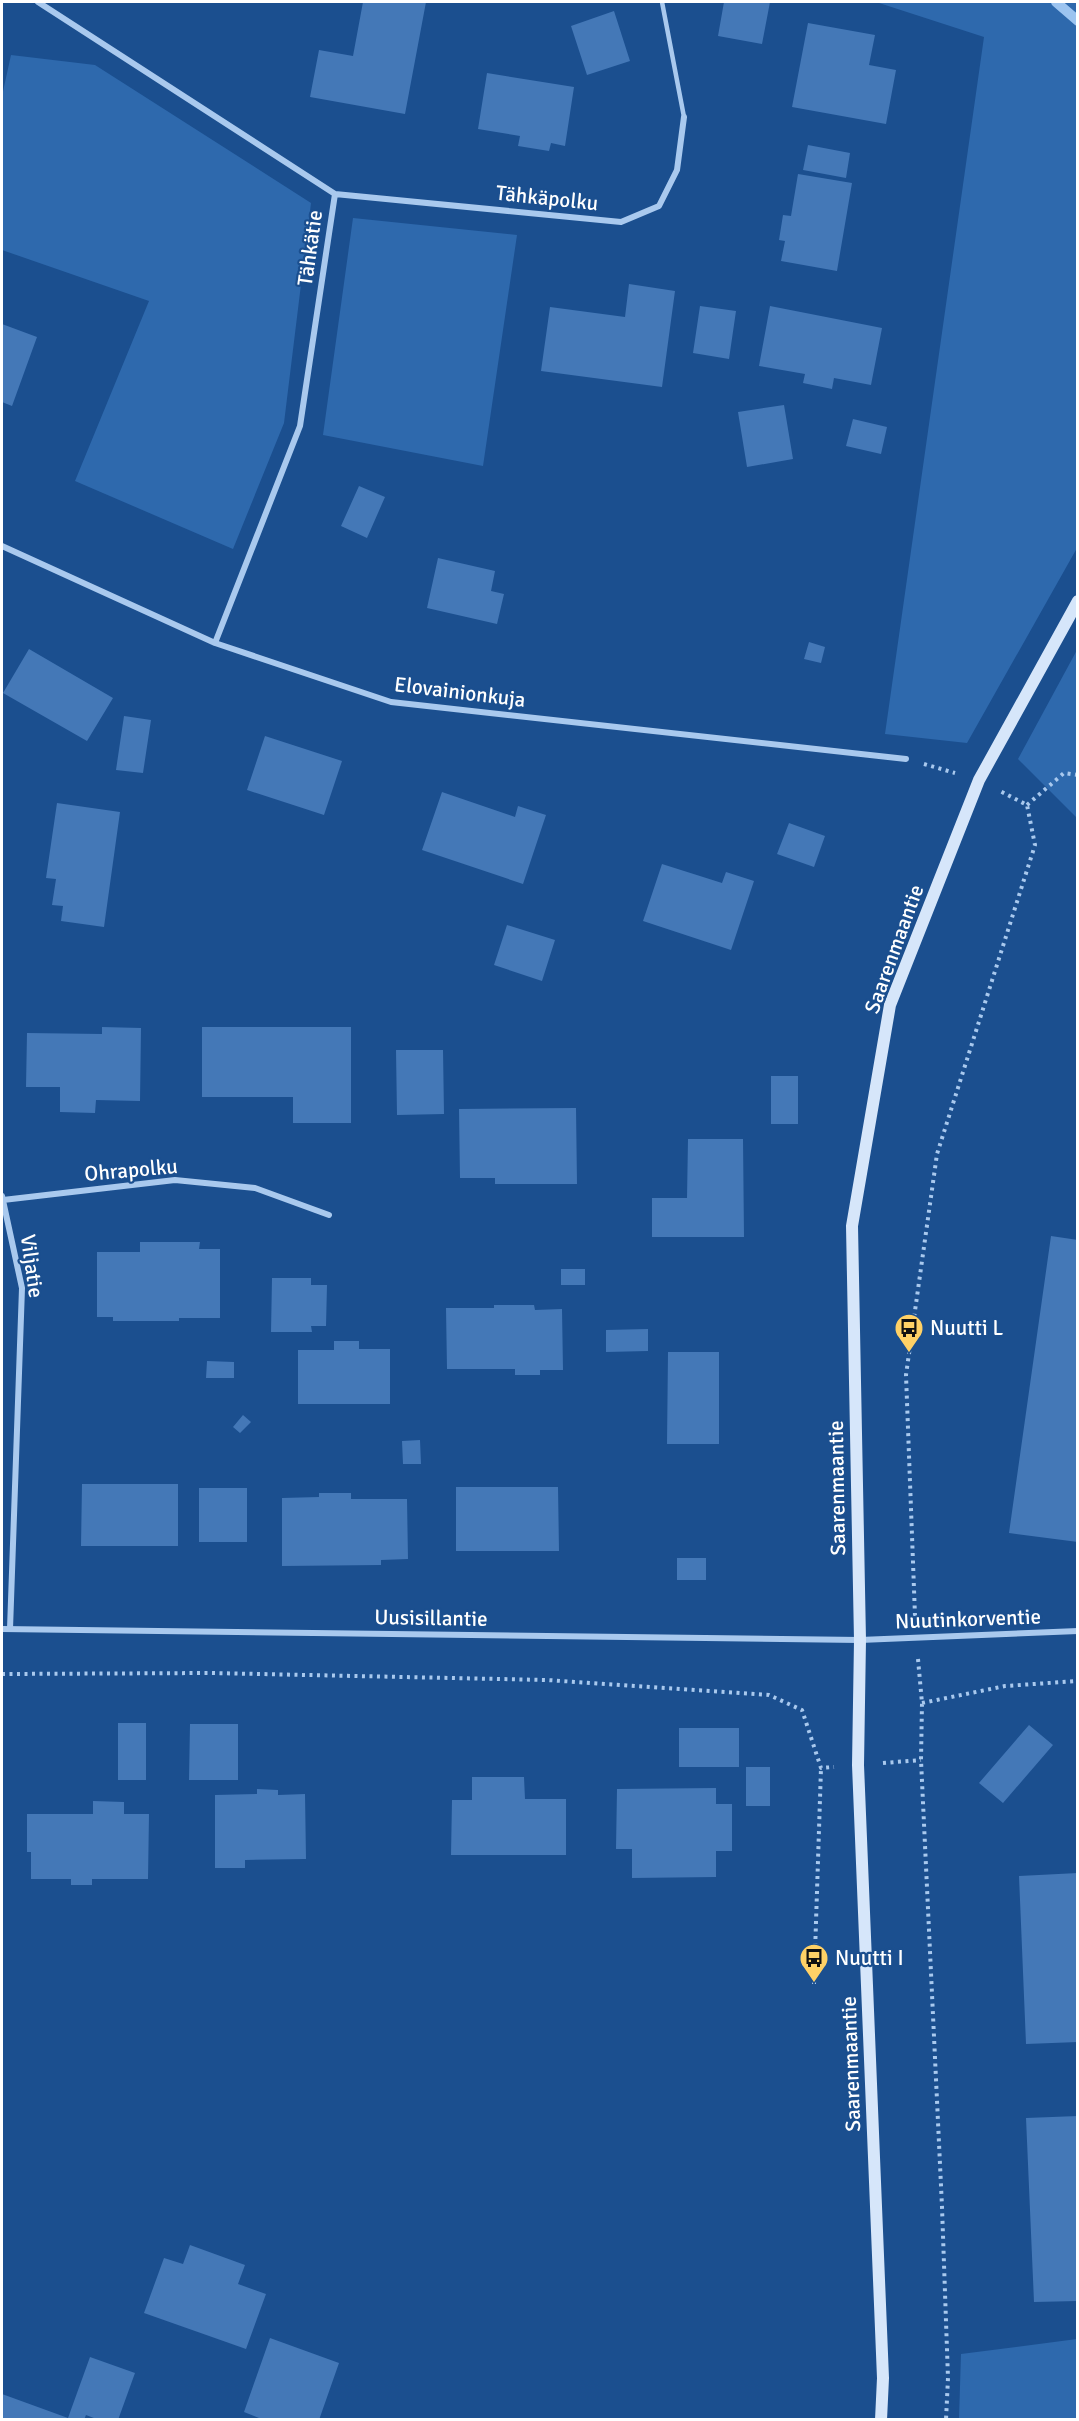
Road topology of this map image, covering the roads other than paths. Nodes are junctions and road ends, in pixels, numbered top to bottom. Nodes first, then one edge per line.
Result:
1 (38, 2) edge
2 (662, 2) edge
3 (684, 117) joint
4 (335, 194) junction
5 (2, 546) edge
6 (1077, 601) edge
7 (215, 643) junction
8 (906, 759) road end
9 (2, 1198) edge
10 (329, 1215) dead end
11 (2, 1629) edge
12 (10, 1629) junction
13 (1077, 1631) edge
14 (860, 1640) junction
15 (881, 2420) edge

1 - 4 street, Tähkätie
2 - 3 lane
3 - 4 street, Tähkäpolku
4 - 7 street, Tähkätie
5 - 7 street, Elovainionkuja
6 - 14 street, Saarenmaantie
7 - 8 street, Elovainionkuja
9 - 10 street, Ohrapolku
9 - 12 street, Viljatie
11 - 12 street, Uusisillantie
12 - 14 street, Uusisillantie
13 - 14 street, Nuutinkorventie
14 - 15 street, Saarenmaantie

